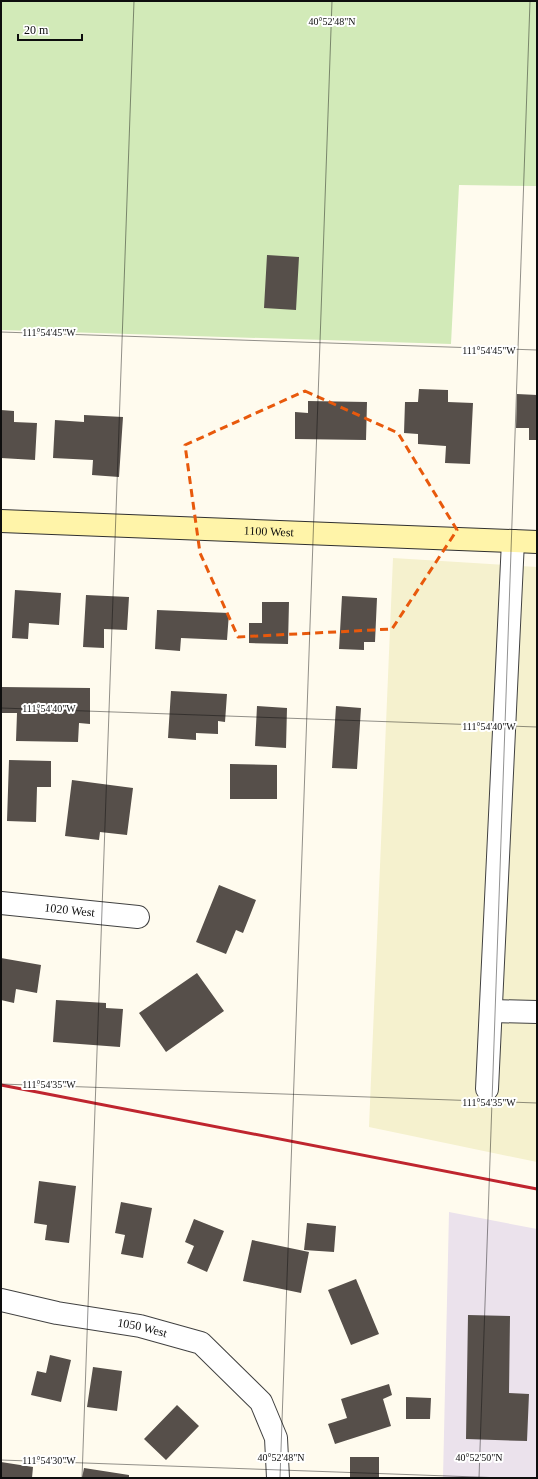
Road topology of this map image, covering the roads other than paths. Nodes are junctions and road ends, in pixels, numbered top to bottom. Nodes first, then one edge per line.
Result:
1 (1, 521) edge
2 (513, 541) junction
3 (537, 542) edge
4 (1, 903) edge
5 (138, 917) dead end
6 (491, 1011) junction
7 (537, 1012) edge
8 (487, 1089) dead end
9 (1, 1300) edge
10 (278, 1478) edge

1 - 2 street, 1100 West
2 - 3 street, 1100 West
2 - 6 street
4 - 5 street, 1020 West
6 - 7 street
6 - 8 street
9 - 10 street, 1050 West

